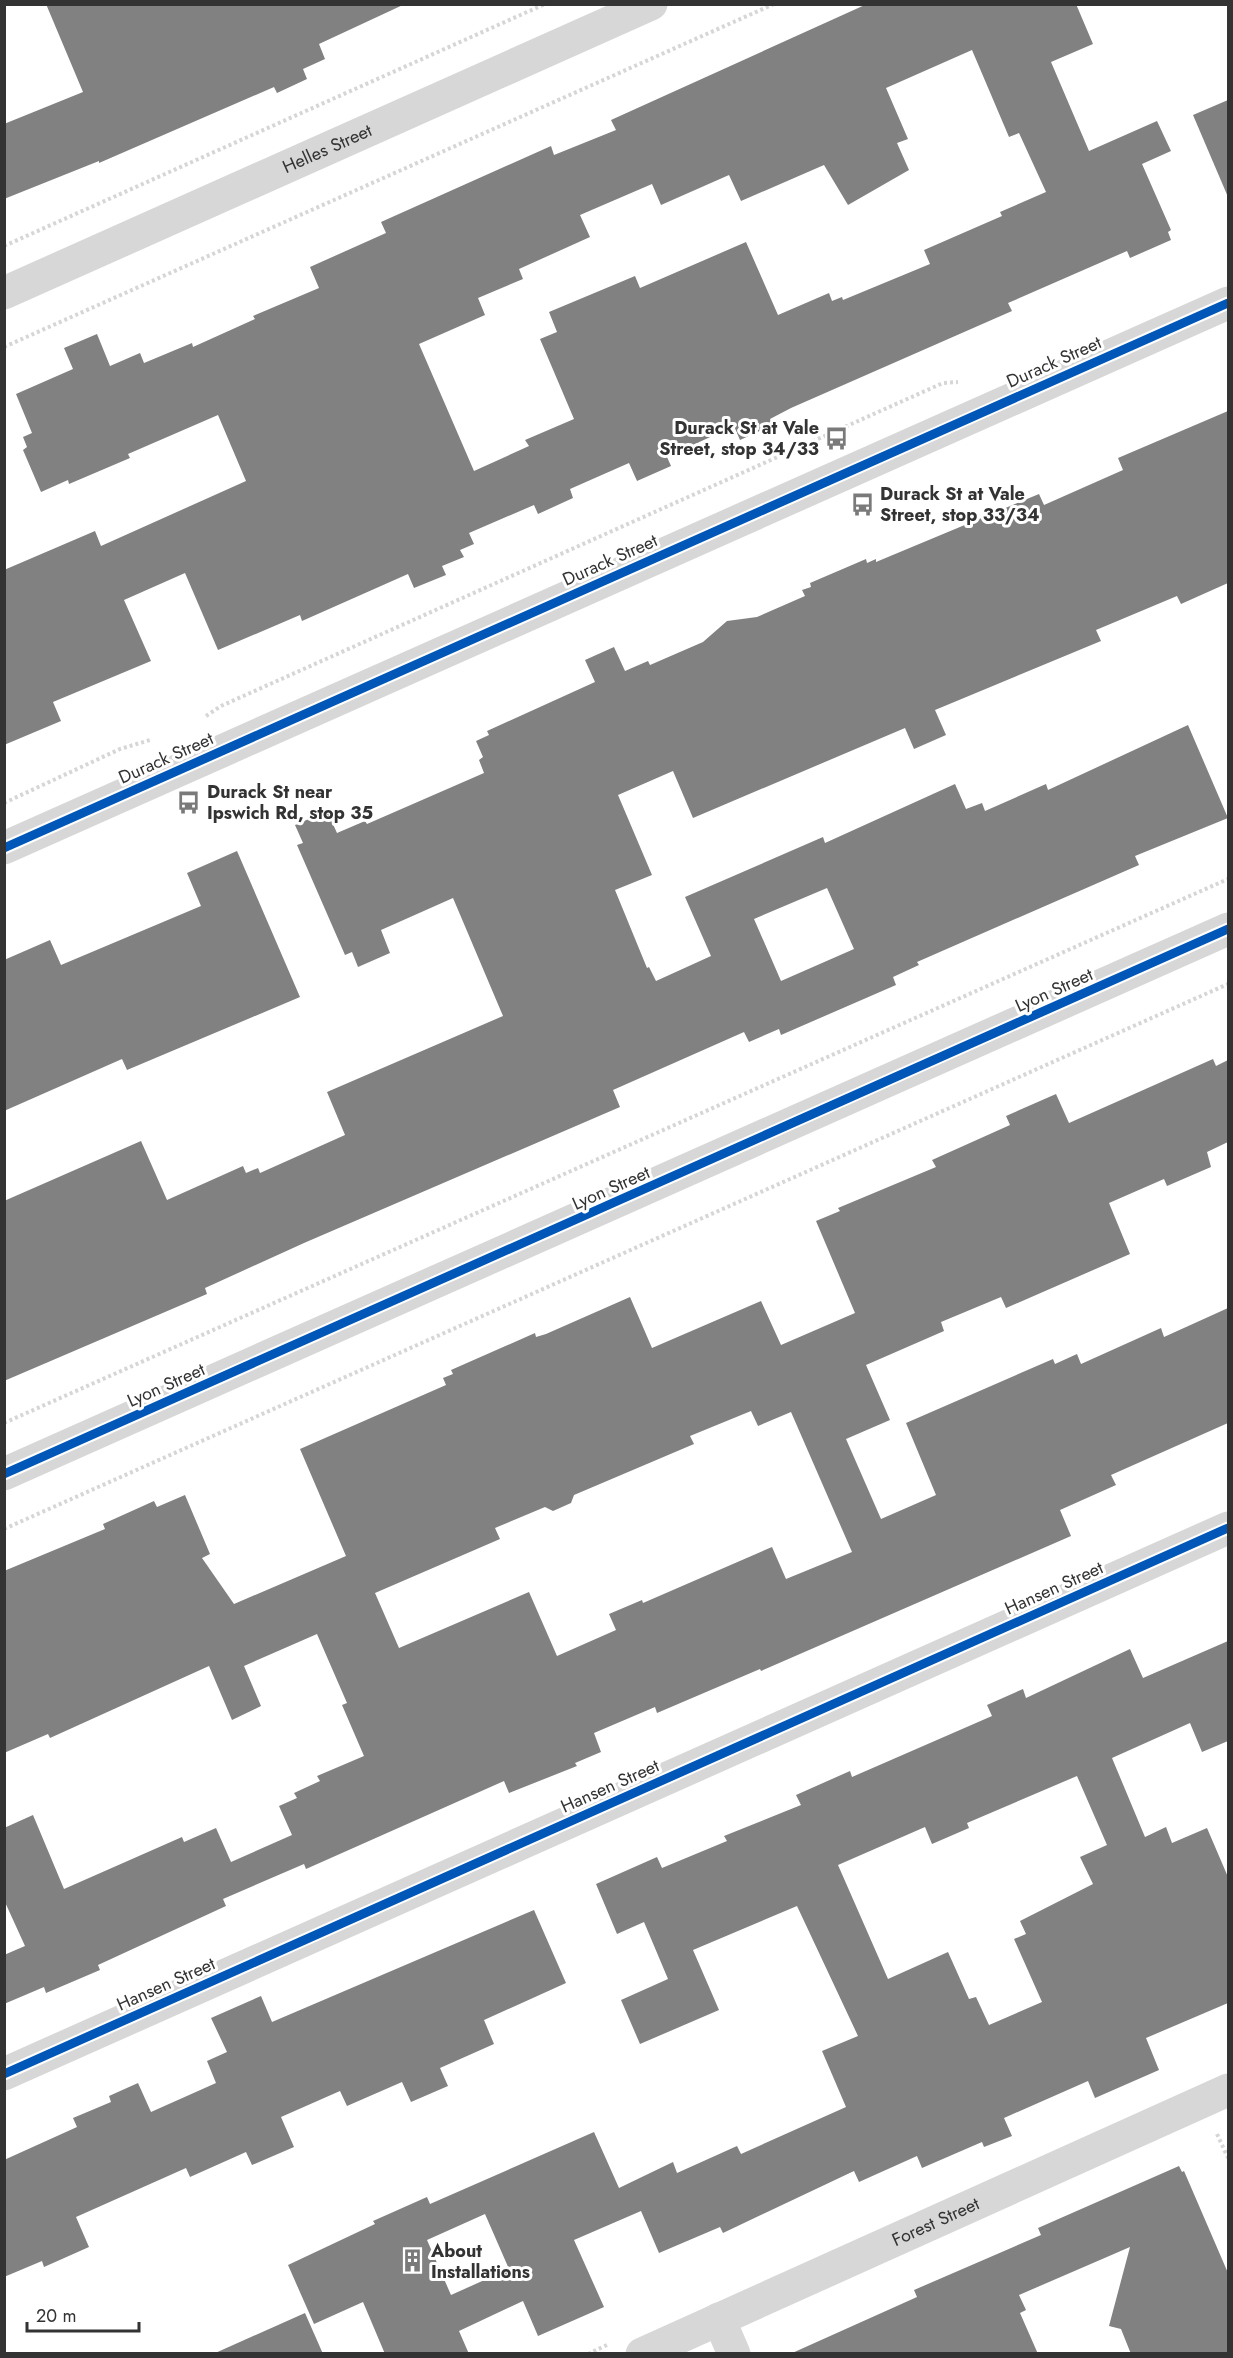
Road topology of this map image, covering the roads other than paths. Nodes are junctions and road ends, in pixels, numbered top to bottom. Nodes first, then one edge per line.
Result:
1 (651, 4) edge
2 (4, 293) edge
3 (1228, 303) edge
4 (4, 848) edge
5 (1228, 930) edge
6 (4, 1474) edge
7 (1228, 1528) edge
8 (4, 2074) edge
9 (1228, 2090) edge
10 (719, 2319) junction
11 (642, 2354) edge
12 (734, 2354) edge

1 - 2 street, Helles Street
3 - 4 street, Durack Street
5 - 6 street, Lyon Street
7 - 8 street, Hansen Street
9 - 10 street, Forest Street
10 - 11 street, Forest Street
10 - 12 street

